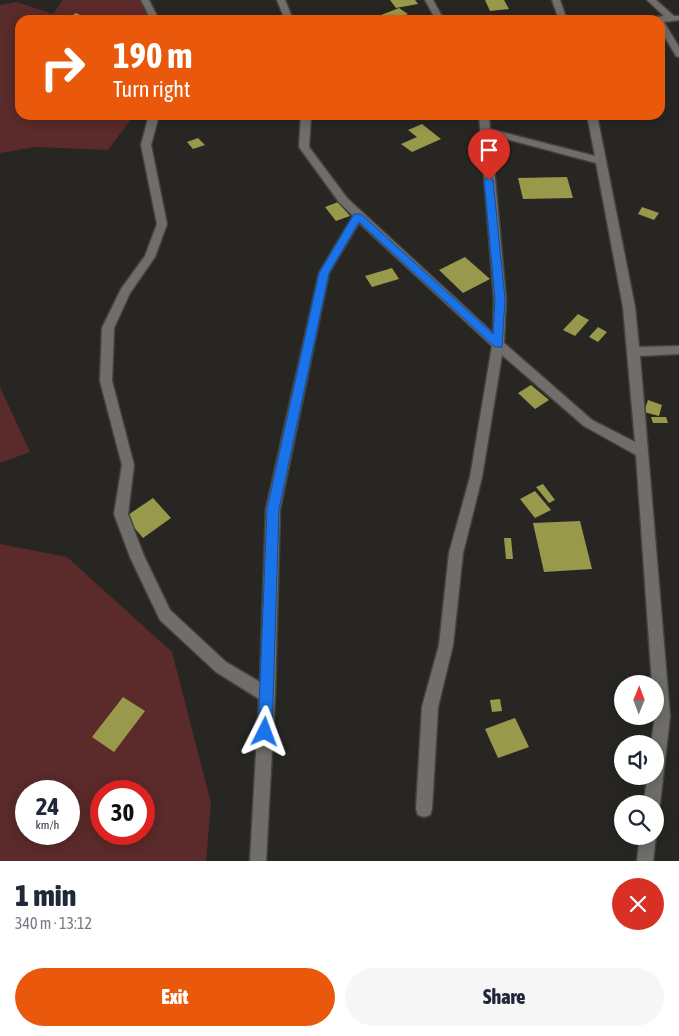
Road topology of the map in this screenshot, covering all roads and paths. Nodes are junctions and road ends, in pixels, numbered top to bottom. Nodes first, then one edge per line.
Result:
1 (146, 0) edge
2 (281, 0) edge
3 (429, 0) edge
4 (556, 0) edge
5 (651, 0) edge
6 (152, 15) edge
7 (287, 15) edge
8 (437, 15) edge
9 (561, 15) edge
10 (675, 18) edge
11 (665, 32) edge
12 (679, 54) edge
13 (153, 120) edge
14 (306, 120) edge
15 (484, 120) edge
16 (593, 120) edge
17 (485, 132) junction
18 (601, 161) junction
19 (358, 216) junction
20 (498, 344) junction
21 (679, 350) edge
22 (634, 352) junction
23 (642, 452) junction
24 (267, 696) junction
25 (653, 795) edge
26 (424, 809) dead end
27 (647, 845) edge
28 (258, 861) edge
29 (645, 861) edge

1 - 6 street
2 - 7 street
3 - 8 street
4 - 9 street
5 - 10 street
11 - 12 street
13 - 24 street
14 - 19 street
15 - 17 street
16 - 18 street
17 - 18 street
17 - 20 street
18 - 22 street
19 - 20 street
19 - 24 street
20 - 23 street
20 - 26 street
21 - 22 street
22 - 23 street
23 - 25 street
24 - 28 street
27 - 29 street

